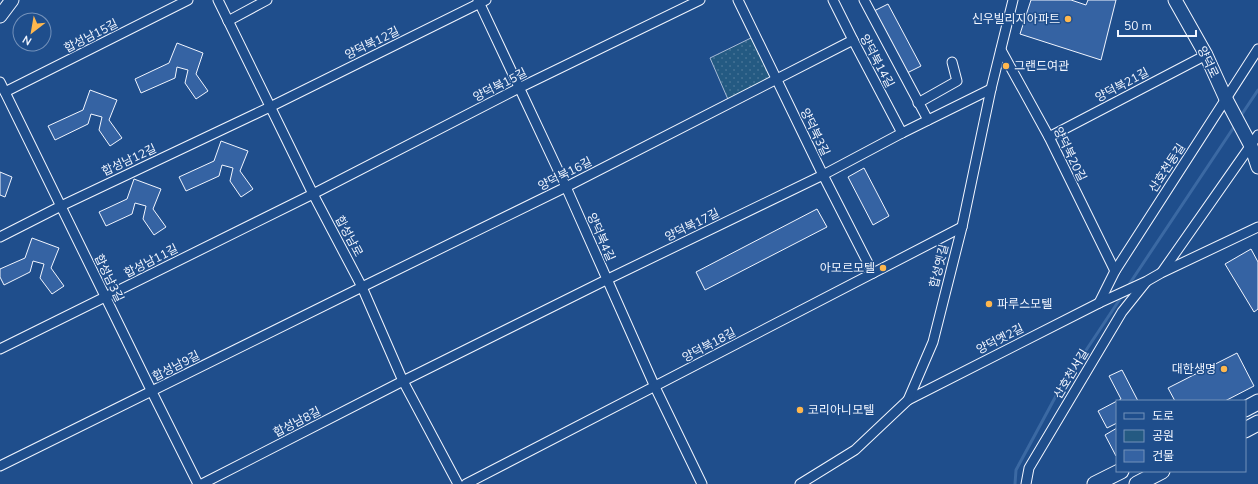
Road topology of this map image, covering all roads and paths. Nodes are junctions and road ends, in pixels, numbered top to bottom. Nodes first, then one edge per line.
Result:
1 (12, 0) edge
2 (188, 0) edge
3 (218, 0) edge
4 (267, 0) edge
5 (700, 0) edge
6 (738, 0) edge
7 (833, 0) edge
8 (864, 0) edge
9 (1013, 0) edge
10 (1176, 0) edge
11 (481, 1) edge
12 (0, 16) edge
13 (228, 21) junction
14 (853, 40) junction
15 (1258, 49) edge
16 (1001, 50) junction
17 (1206, 55) junction
18 (952, 62) dead end
19 (777, 80) junction
20 (0, 82) edge
21 (519, 88) junction
22 (991, 89) junction
23 (5, 92) junction
24 (1227, 101) junction
25 (918, 103) junction
26 (270, 107) junction
27 (928, 120) junction
28 (902, 133) junction
29 (1049, 137) junction
30 (1252, 140) edge
31 (1258, 167) edge
32 (823, 175) junction
33 (566, 187) junction
34 (312, 194) junction
35 (61, 206) junction
36 (962, 227) junction
37 (1258, 227) edge
38 (0, 237) edge
39 (1114, 271) junction
40 (873, 273) junction
41 (1161, 273) junction
42 (606, 280) junction
43 (1147, 281) junction
44 (362, 287) junction
45 (106, 297) junction
46 (1102, 302) junction
47 (0, 349) edge
48 (403, 381) junction
49 (654, 387) junction
50 (152, 392) junction
51 (908, 400) junction
52 (1258, 402) edge
53 (1246, 408) edge
54 (1258, 424) edge
55 (1246, 430) edge
56 (0, 466) edge
57 (1119, 472) edge
58 (1160, 472) edge
59 (198, 484) edge
60 (202, 484) edge
61 (458, 484) edge
62 (466, 484) edge
63 (702, 484) edge
64 (800, 484) edge
65 (1026, 484) edge
66 (1095, 484) edge
67 (1137, 484) edge

1 - 12 main road
2 - 23 street, 합성남15길
3 - 13 street, 합성남로
4 - 13 street
5 - 21 street, 양덕북15길
6 - 19 street, 양덕북3길
7 - 14 street, 양덕북14길
8 - 25 street
9 - 16 street, 합성옛길
10 - 17 main road, 양덕로
11 - 21 street, 양덕북4길
11 - 26 street, 양덕북12길
13 - 26 street, 합성남로
14 - 19 street, 양덕북16길
14 - 28 street, 양덕북14길
15 - 24 street, 산호천동길
16 - 22 street, 합성옛길
16 - 29 street, 양덕북20길
17 - 24 main road, 양덕로
17 - 29 street, 양덕북21길
18 - 25 street
19 - 32 street, 양덕북3길
19 - 33 street, 양덕북16길
20 - 23 street, 합성남3길
21 - 33 street, 양덕북4길
21 - 34 street, 양덕북15길
22 - 27 street, 양덕북17길
22 - 36 street, 합성옛길
23 - 35 street, 합성남3길
24 - 30 main road, 양덕로
24 - 39 street, 산호천동길
25 - 27 street
26 - 34 street, 합성남로
26 - 35 street, 합성남12길
27 - 28 street, 양덕북17길
28 - 32 street, 양덕북17길
29 - 39 street, 양덕북20길
30 - 31 main road
30 - 41 street
32 - 40 street, 양덕북3길
32 - 42 street, 양덕북17길
33 - 42 street, 양덕북4길
33 - 44 street, 양덕북16길
34 - 44 street, 합성남로
34 - 45 street, 합성남11길
35 - 38 street, 합성남12길
35 - 45 street, 합성남3길
36 - 40 street, 양덕북18길
36 - 51 street, 합성옛길
37 - 41 street
39 - 46 street, 산호천동길
40 - 49 street, 양덕북18길
41 - 43 street
42 - 48 street, 양덕북17길
42 - 49 street, 양덕북4길
43 - 46 street, 양덕옛2길
43 - 65 street, 산호천서길
44 - 48 street, 합성남로
44 - 50 street, 합성남9길
45 - 47 street, 합성남11길
45 - 50 street, 합성남3길
46 - 51 street, 양덕옛2길
48 - 60 street, 합성남8길
48 - 61 street, 합성남로
49 - 62 street, 양덕북18길
49 - 63 street, 양덕북4길
50 - 56 street, 합성남9길
50 - 59 street, 합성남3길
51 - 64 street, 합성옛길
52 - 53 main road
54 - 55 main road
57 - 66 main road
58 - 67 main road

